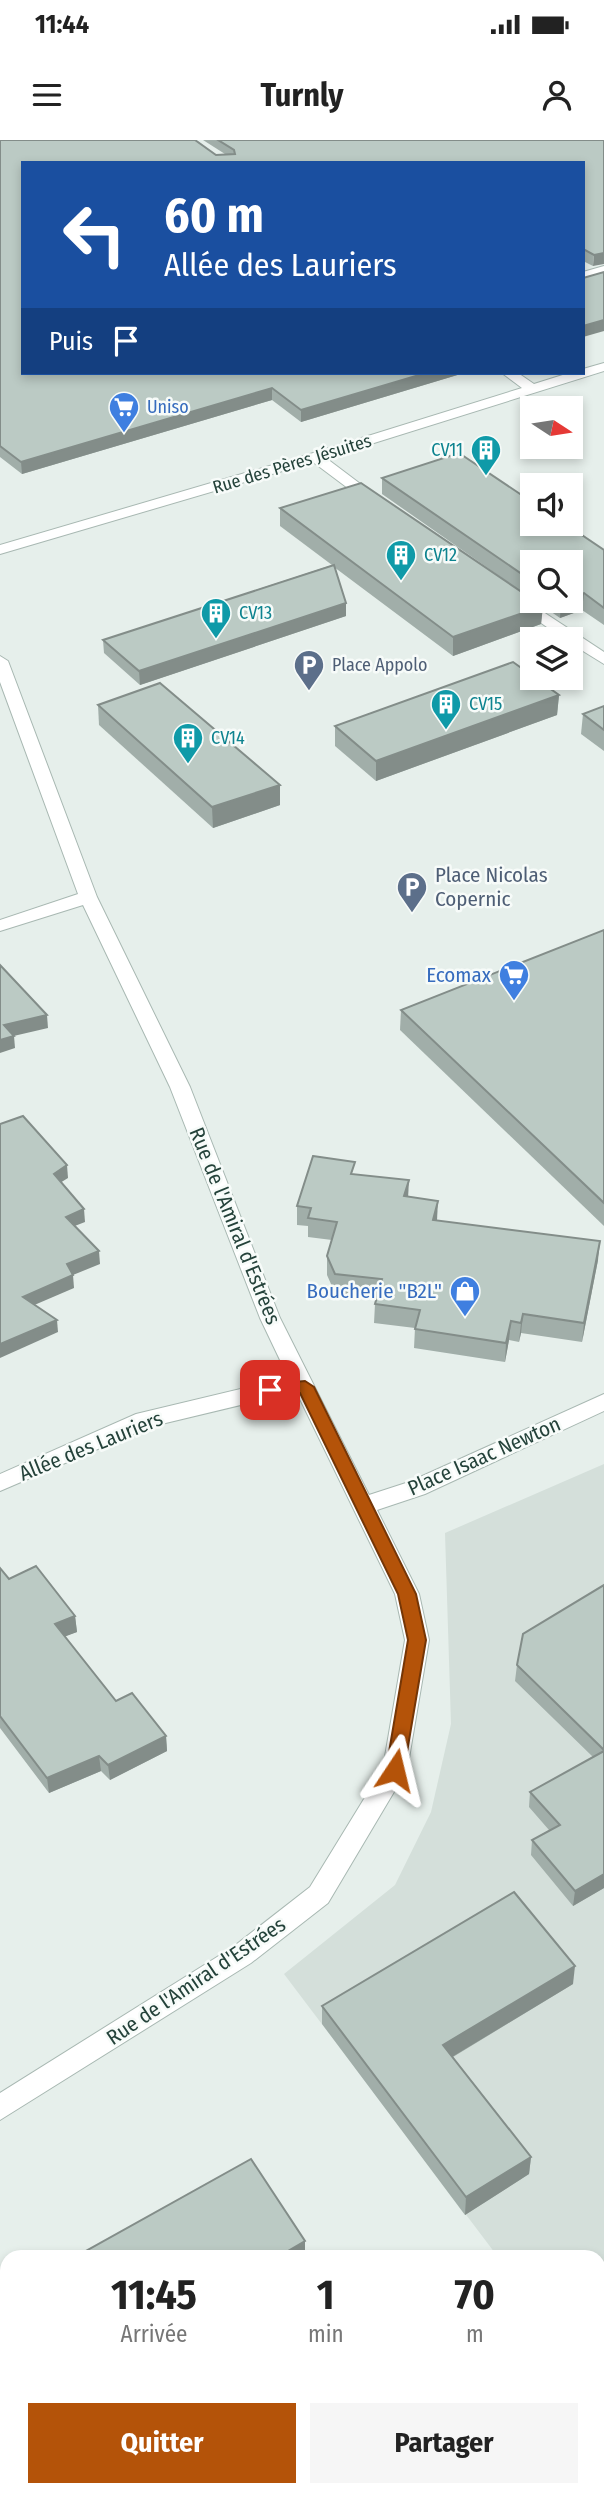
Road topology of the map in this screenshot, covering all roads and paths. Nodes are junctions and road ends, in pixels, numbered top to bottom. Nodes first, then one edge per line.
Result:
1 (604, 270) edge
2 (585, 275) edge
3 (602, 366) edge
4 (585, 372) edge
5 (512, 375) edge
6 (576, 375) edge
7 (533, 389) junction
8 (315, 457) junction
9 (383, 507) edge
10 (0, 550) edge
11 (504, 591) edge
12 (604, 659) edge
13 (0, 661) edge
14 (88, 897) junction
15 (0, 926) edge
16 (305, 1387) junction
17 (604, 1402) edge
18 (0, 1483) edge
19 (363, 1506) junction
20 (0, 2108) edge

1 - 2 street
3 - 4 street, Rue des Pères Jésuites
5 - 7 street
6 - 7 street, Rue des Pères Jésuites
7 - 8 street, Rue des Pères Jésuites
8 - 9 street
8 - 10 street, Rue des Pères Jésuites
11 - 12 street
13 - 14 street, Rue de l'Amiral d'Estrées
14 - 15 street
14 - 16 street, Rue de l'Amiral d'Estrées
16 - 18 street, Allée des Lauriers
16 - 19 street, Rue de l'Amiral d'Estrées
17 - 19 street, Place Isaac Newton
19 - 20 street, Rue de l'Amiral d'Estrées

